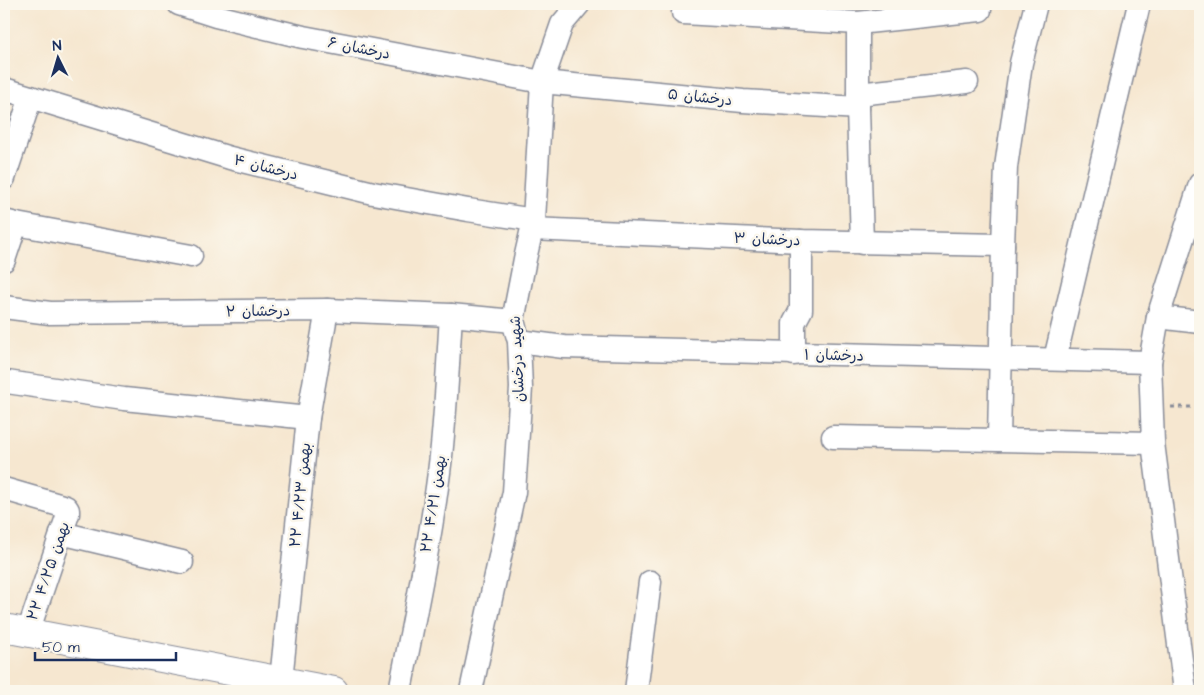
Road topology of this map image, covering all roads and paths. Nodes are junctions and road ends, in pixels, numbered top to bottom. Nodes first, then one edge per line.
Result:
1 (179, 4) edge
2 (579, 4) edge
3 (1036, 4) edge
4 (1139, 4) edge
5 (980, 10) dead end
6 (683, 13) dead end
7 (858, 23) junction
8 (542, 82) junction
9 (967, 82) dead end
10 (4, 89) edge
11 (31, 97) junction
12 (858, 101) junction
13 (4, 178) edge
14 (1200, 184) edge
15 (1196, 212) edge
16 (10, 223) edge
17 (533, 225) junction
18 (801, 241) junction
19 (862, 242) junction
20 (1003, 245) junction
21 (191, 256) dead end
22 (4, 260) edge
23 (4, 307) edge
24 (327, 310) junction
25 (451, 316) junction
26 (1158, 317) junction
27 (1200, 322) edge
28 (516, 331) junction
29 (794, 354) junction
30 (1001, 358) junction
31 (1055, 359) junction
32 (1150, 362) junction
33 (7, 382) dead end
34 (1200, 407) edge
35 (1152, 408) junction
36 (308, 418) junction
37 (833, 437) dead end
38 (999, 440) junction
39 (1152, 443) junction
40 (4, 489) edge
41 (61, 533) junction
42 (182, 562) dead end
43 (650, 582) dead end
44 (16, 630) edge
45 (281, 680) junction
46 (326, 690) edge
47 (400, 691) edge
48 (471, 691) edge
49 (636, 691) edge
50 (1185, 691) edge

1 - 8 street, درخشان ۶
2 - 8 street, شهید درخشان
3 - 20 street
4 - 31 street
5 - 7 street
6 - 7 street
7 - 12 street
8 - 12 street, درخشان ۵
8 - 17 street, شهید درخشان
9 - 12 street, درخشان ۵
10 - 11 street, درخشان ۴
11 - 13 street
11 - 17 street, درخشان ۴
12 - 19 street
14 - 15 street
15 - 26 street
16 - 21 street
16 - 22 street
17 - 18 street, درخشان ۳
17 - 28 street, شهید درخشان
18 - 19 street, درخشان ۳
18 - 29 street
19 - 20 street, درخشان ۳
20 - 30 street
23 - 24 street, درخشان ۲
24 - 25 street, درخشان ۲
24 - 36 street, ۲۲ بهمن ۴/۲۳
25 - 28 street, درخشان ۲
25 - 47 street, ۲۲ بهمن ۴/۲۱
26 - 27 street
26 - 32 street
28 - 29 street, درخشان ۱
28 - 48 street, شهید درخشان
29 - 30 street, درخشان ۱
30 - 31 street, درخشان ۱
30 - 38 street
31 - 32 street, درخشان ۱
32 - 35 street
33 - 36 street
34 - 35 path
35 - 39 street
36 - 45 street, ۲۲ بهمن ۴/۲۳
37 - 38 street
38 - 39 street
39 - 50 street
40 - 41 street, ۲۲ بهمن ۴/۲۵
41 - 42 street
41 - 44 street, ۲۲ بهمن ۴/۲۵
43 - 49 street
44 - 45 street
45 - 46 street

